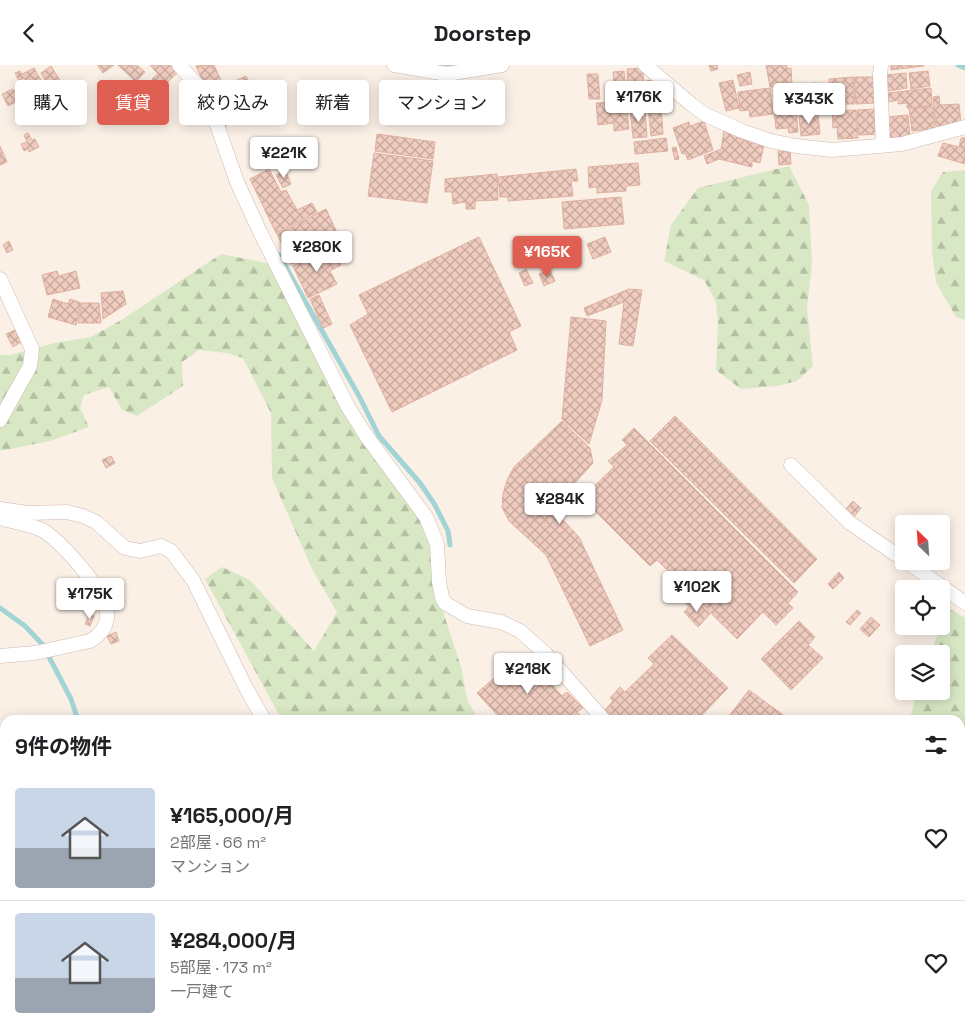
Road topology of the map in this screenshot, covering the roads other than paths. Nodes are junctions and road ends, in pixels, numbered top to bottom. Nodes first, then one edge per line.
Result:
1 (180, 65) edge
2 (394, 65) edge
3 (502, 65) edge
4 (645, 65) edge
5 (881, 65) edge
6 (965, 127) edge
7 (883, 145) junction
8 (0, 279) edge
9 (0, 420) edge
10 (790, 465) dead end
11 (0, 509) edge
12 (0, 518) edge
13 (895, 554) edge
14 (918, 570) edge
15 (965, 603) edge
16 (0, 656) edge
17 (261, 715) edge
18 (600, 715) edge

1 - 18 street
2 - 3 street
4 - 7 street
5 - 7 street
6 - 7 street
8 - 9 street
10 - 13 street
11 - 17 street
12 - 16 street
14 - 15 street

